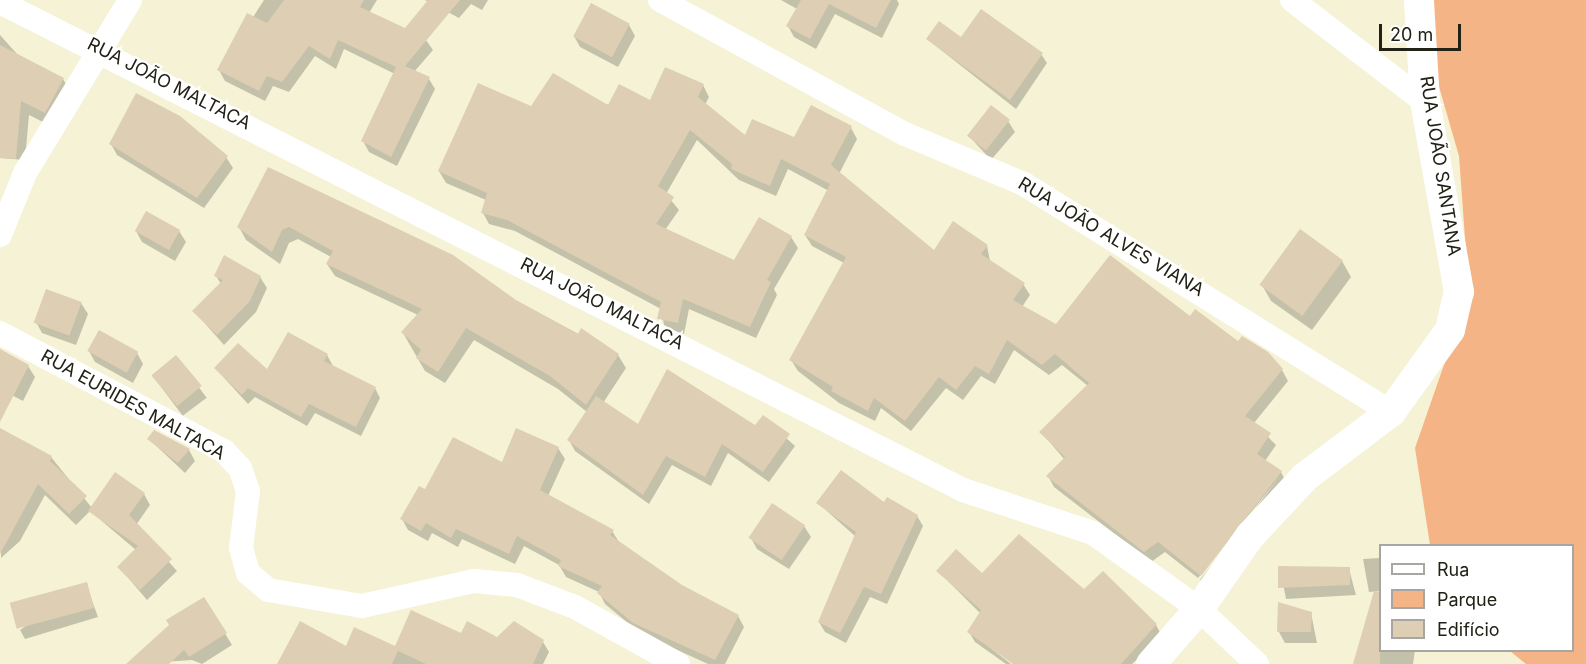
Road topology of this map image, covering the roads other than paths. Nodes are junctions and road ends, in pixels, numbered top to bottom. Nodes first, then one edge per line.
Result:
1 (130, 0) edge
2 (660, 0) edge
3 (1292, 0) edge
4 (1419, 0) edge
5 (0, 2) edge
6 (99, 48) junction
7 (1425, 102) junction
8 (0, 235) edge
9 (0, 333) edge
10 (1391, 412) junction
11 (1199, 609) junction
12 (678, 664) edge
13 (1151, 664) edge
14 (1257, 664) edge

1 - 6 street
2 - 10 street, RUA JOÃO ALVES VIANA
3 - 7 street
4 - 7 street, RUA JOÃO SANTANA
5 - 6 street, RUA JOÃO MALTACA
6 - 8 street
6 - 11 street, RUA JOÃO MALTACA
7 - 10 street, RUA JOÃO SANTANA
9 - 12 street, RUA EURIDES MALTACA
10 - 11 street
11 - 13 street
11 - 14 street, RUA JOÃO MALTACA

